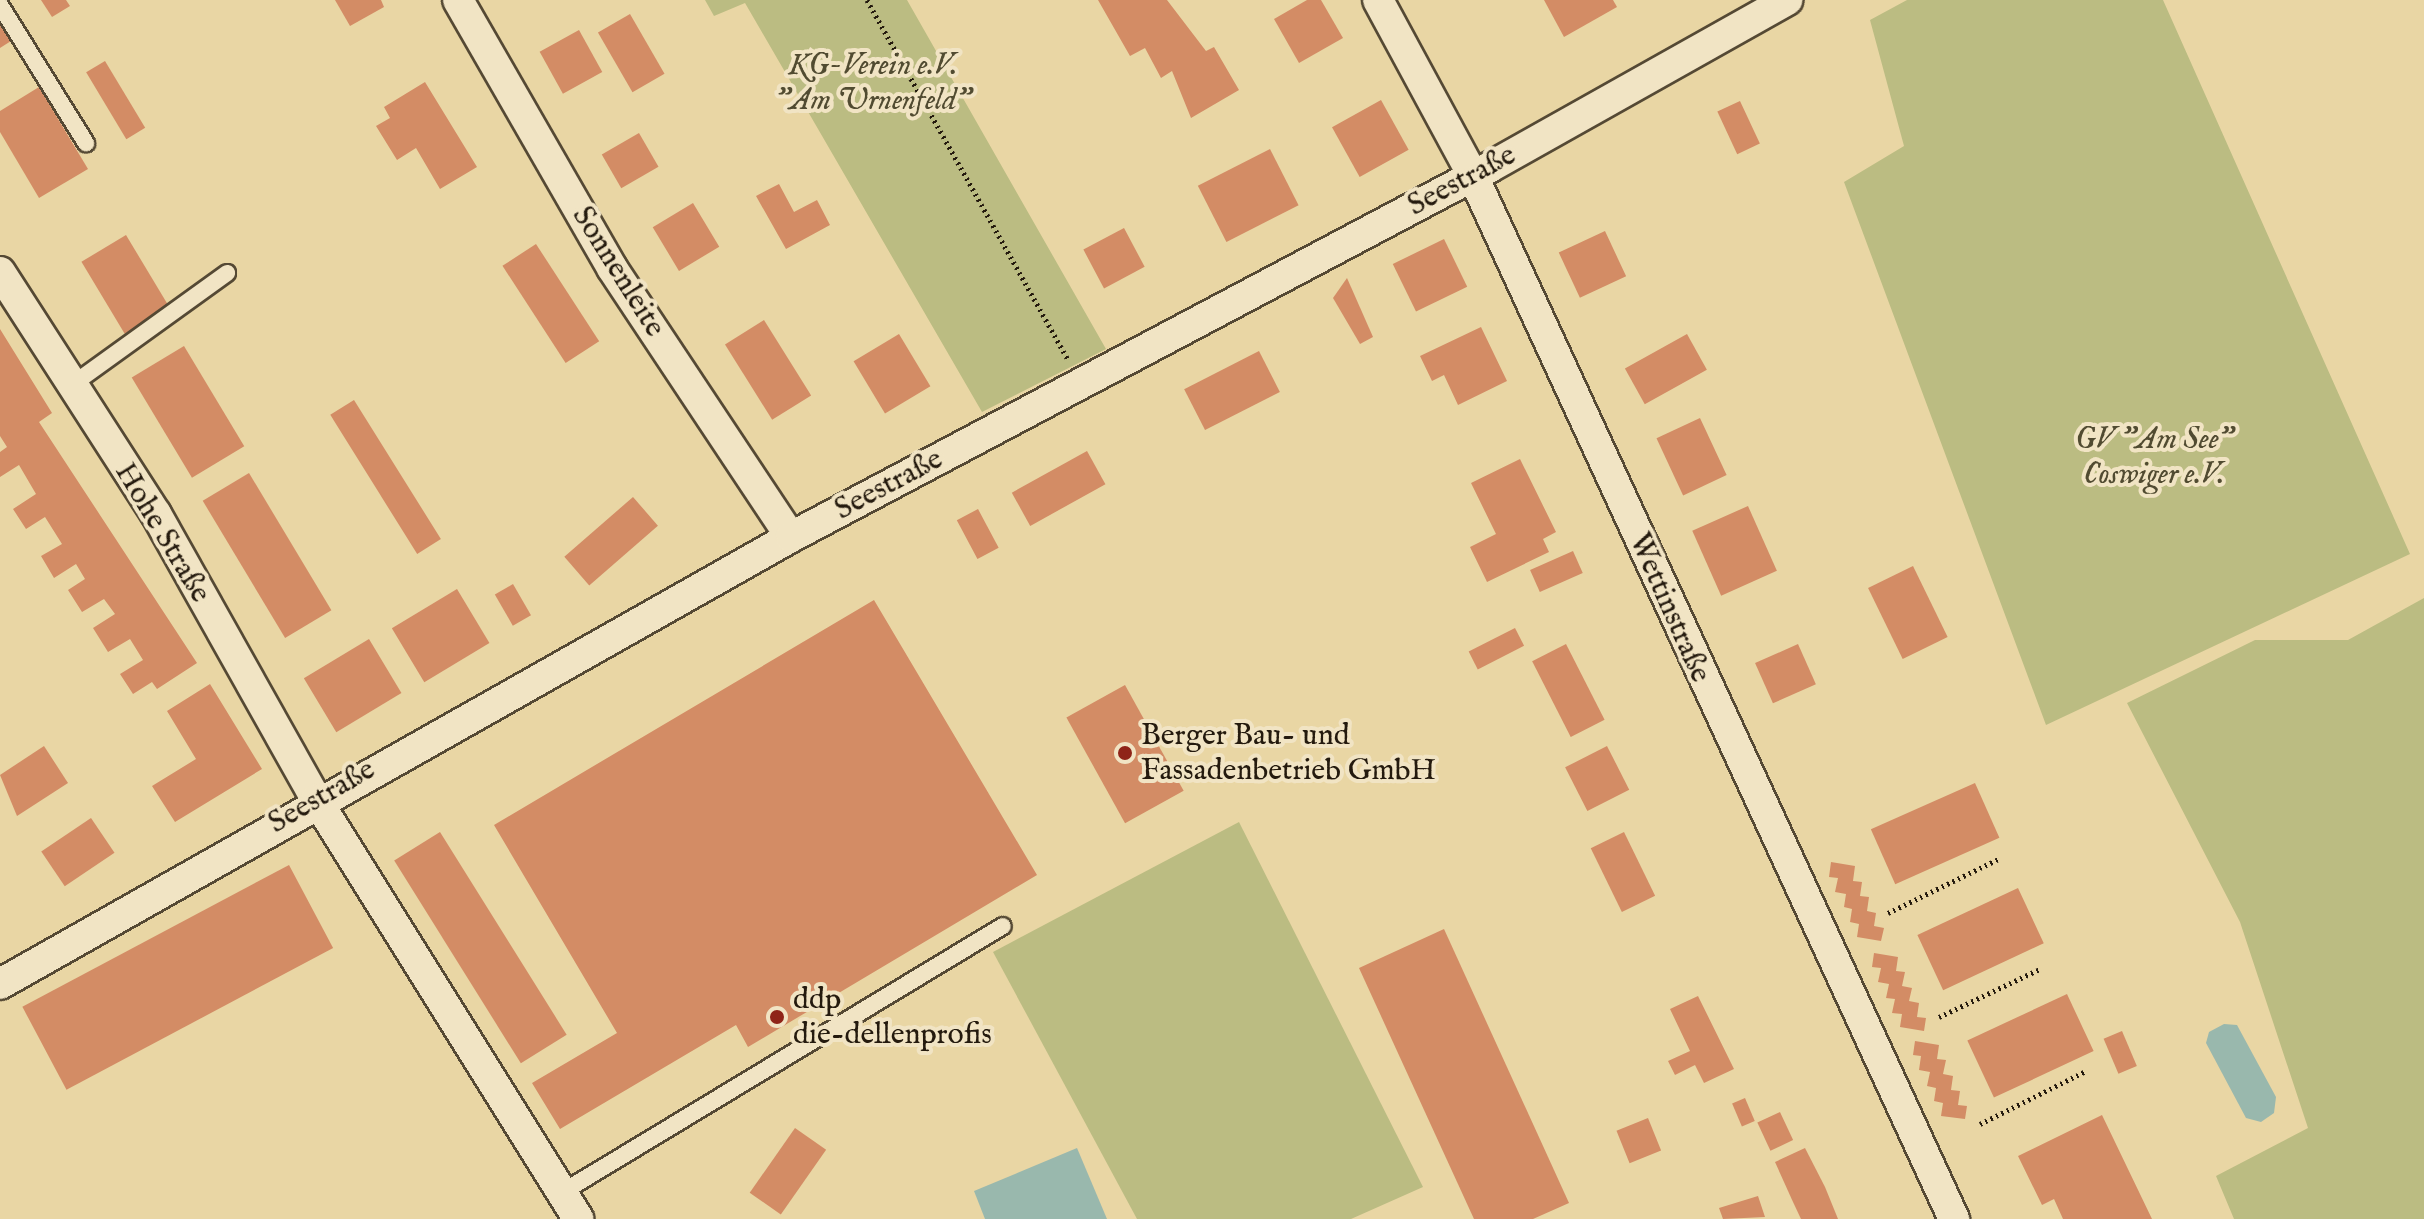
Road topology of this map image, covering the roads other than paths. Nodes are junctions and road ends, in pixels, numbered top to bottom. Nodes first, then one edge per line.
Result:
1 (458, 0) edge
2 (1378, 0) edge
3 (1787, 0) edge
4 (0, 5) edge
5 (86, 143) dead end
6 (1473, 176) junction
7 (0, 272) edge
8 (227, 273) dead end
9 (69, 387) junction
10 (791, 537) junction
11 (316, 799) junction
12 (1003, 926) dead end
13 (0, 984) edge
14 (561, 1193) junction
15 (578, 1219) edge
16 (1954, 1219) edge

1 - 10 street, Sonnenleite
2 - 6 street, Wettinstraße
3 - 6 street, Seestraße
4 - 5 lane
6 - 10 street, Seestraße
6 - 16 street, Wettinstraße
7 - 9 street, Hohe Straße
8 - 9 lane
9 - 11 street, Hohe Straße
10 - 11 street, Seestraße
11 - 13 street, Seestraße
11 - 14 street, Hohe Straße
12 - 14 lane
14 - 15 street, Hohe Straße

